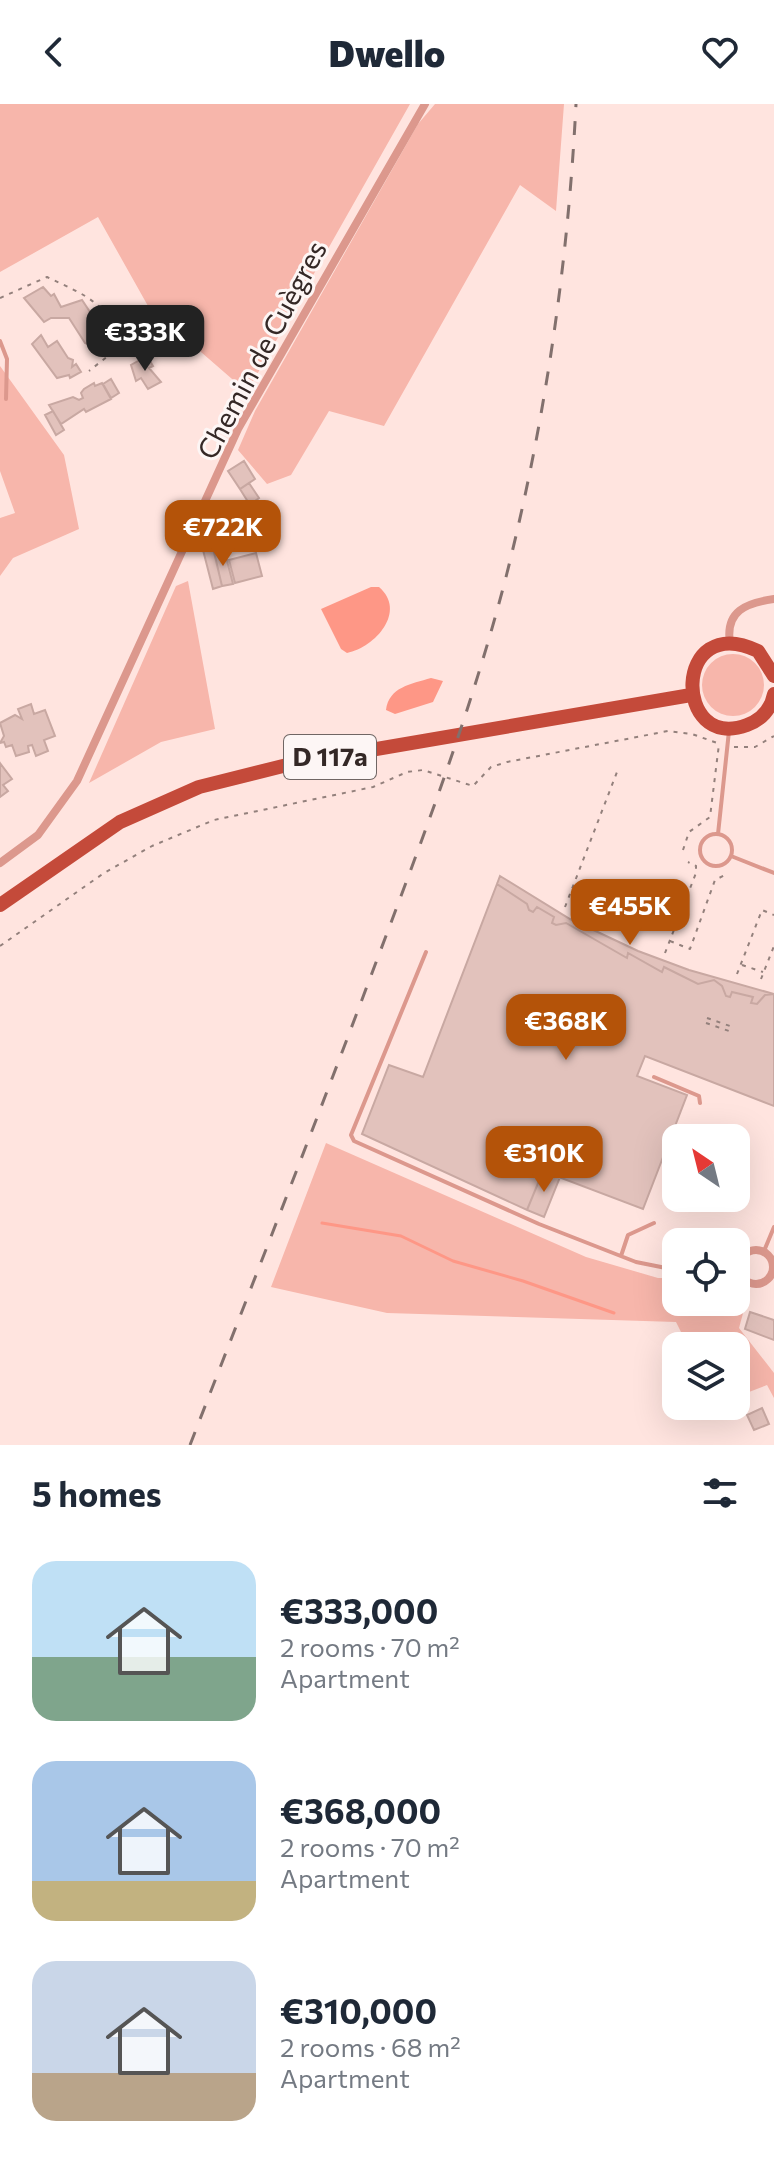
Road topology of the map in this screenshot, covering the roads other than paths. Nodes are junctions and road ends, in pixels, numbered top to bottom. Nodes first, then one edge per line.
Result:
1 (425, 104) edge
2 (0, 341) edge
3 (6, 399) dead end
4 (774, 599) edge
5 (730, 643) junction
6 (772, 665) edge
7 (691, 695) junction
8 (772, 707) edge
9 (729, 728) junction
10 (718, 834) junction
11 (731, 856) junction
12 (0, 863) edge
13 (774, 873) edge
14 (0, 905) edge
15 (426, 952) dead end
16 (654, 1077) dead end
17 (700, 1103) dead end
18 (654, 1223) dead end
19 (774, 1227) edge
20 (764, 1251) junction
21 (750, 1252) edge
22 (621, 1256) junction
23 (662, 1269) edge
24 (773, 1274) edge
25 (750, 1282) edge

1 - 12 street, Chemin de Cuègres
2 - 3 lane
4 - 5 street
5 - 6 main road
5 - 7 main road
7 - 9 main road
7 - 14 main road, D 117a
8 - 9 main road
9 - 10 lane
10 - 11 lane
10 - 11 lane
11 - 13 lane
15 - 22 lane
16 - 17 lane
18 - 22 lane
19 - 20 lane
20 - 21 street
20 - 24 street
22 - 23 lane
24 - 25 street

